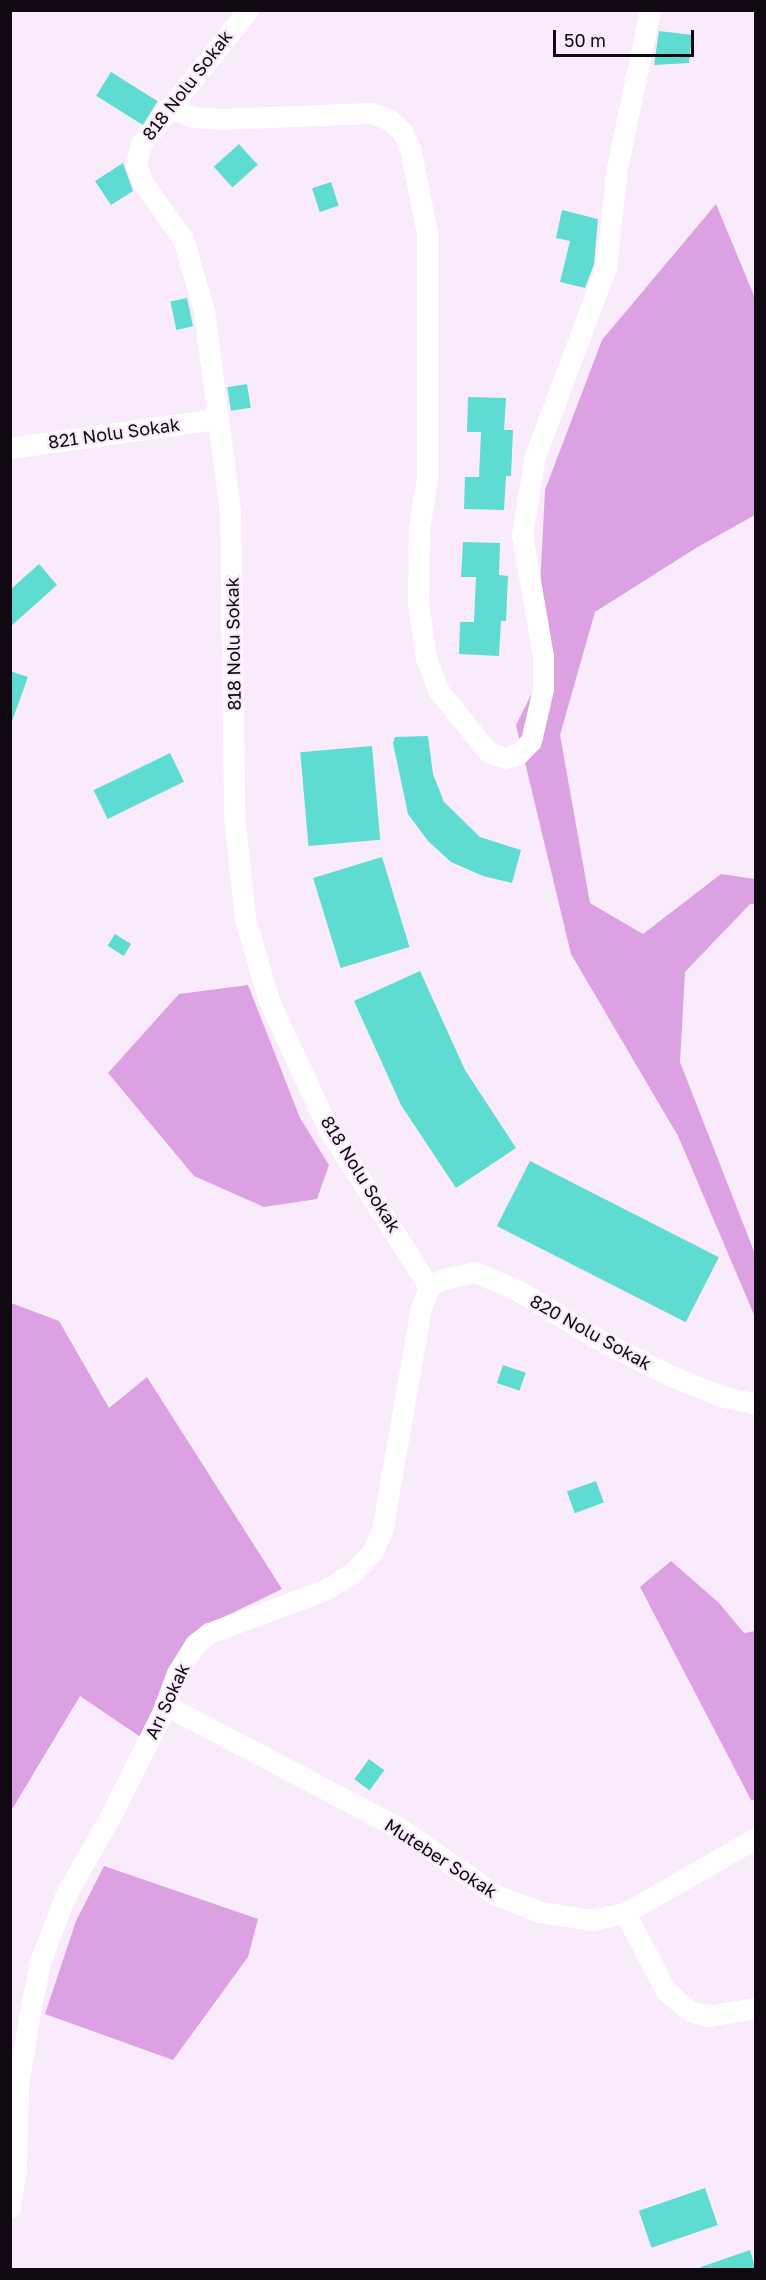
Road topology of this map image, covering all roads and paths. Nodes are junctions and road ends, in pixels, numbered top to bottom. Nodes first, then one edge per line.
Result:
1 (248, 10) edge
2 (650, 10) edge
3 (169, 107) junction
4 (217, 419) junction
5 (10, 448) edge
6 (429, 1287) junction
7 (756, 1404) edge
8 (165, 1705) junction
9 (756, 1838) edge
10 (625, 1913) junction
11 (756, 2008) edge
12 (10, 2207) edge

1 - 3 street, 818 Nolu Sokak
2 - 3 street
3 - 4 street, 818 Nolu Sokak
4 - 5 street, 821 Nolu Sokak
4 - 6 street, 818 Nolu Sokak
6 - 7 street, 820 Nolu Sokak
6 - 8 street, Arı Sokak
8 - 10 street, Muteber Sokak
8 - 12 street, Arı Sokak
9 - 10 street, Muteber Sokak
10 - 11 street

